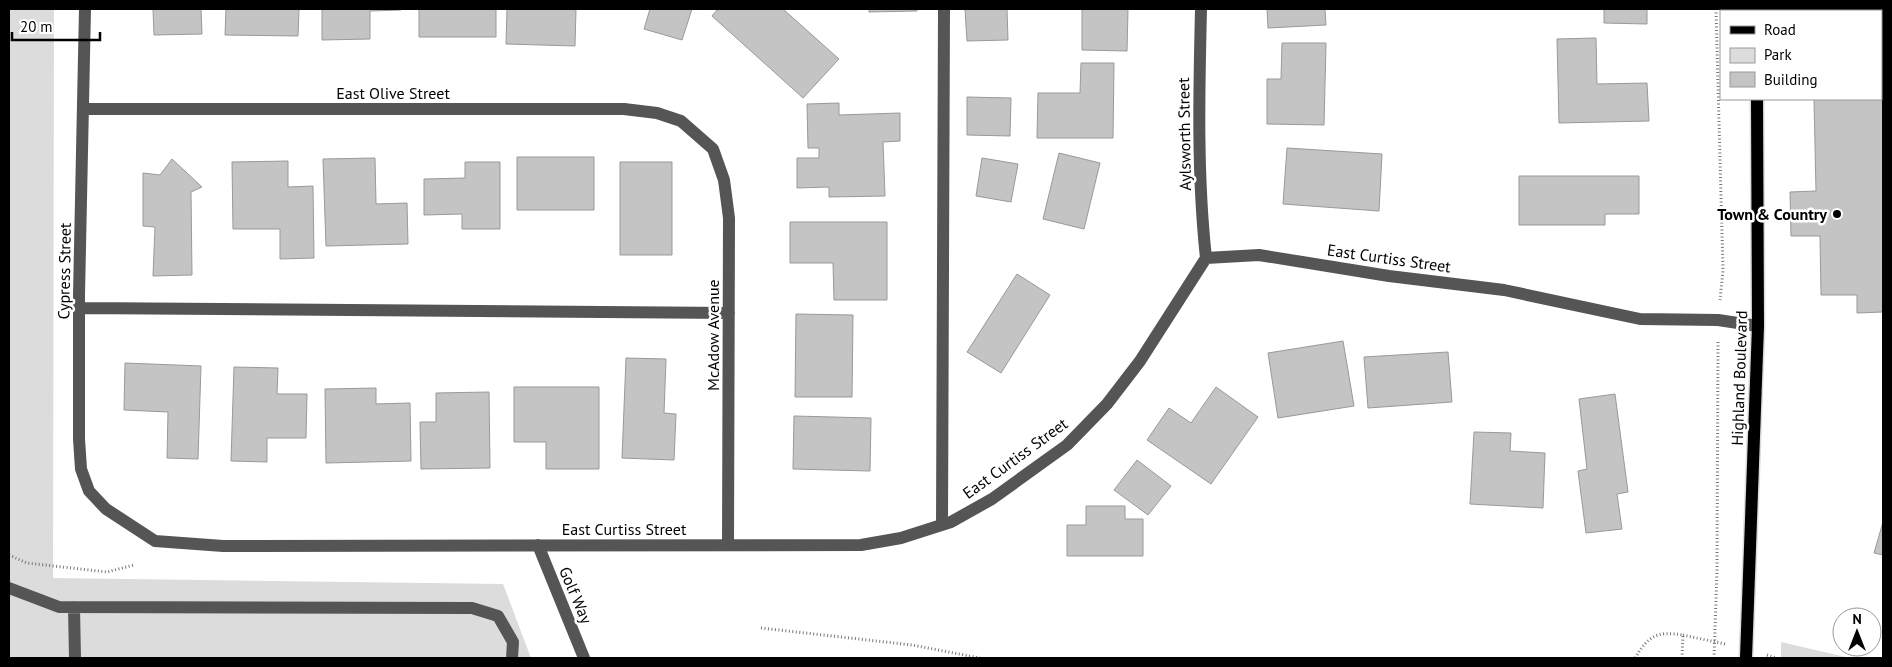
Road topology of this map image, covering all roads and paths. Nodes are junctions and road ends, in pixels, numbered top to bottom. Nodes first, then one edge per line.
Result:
1 (85, 9) edge
2 (944, 9) edge
3 (1201, 9) edge
4 (1757, 100) edge
5 (83, 109) junction
6 (696, 134) joint
7 (1206, 258) junction
8 (79, 308) junction
9 (729, 313) junction
10 (1758, 326) junction
11 (120, 519) joint
12 (942, 525) junction
13 (538, 545) junction
14 (728, 545) junction
15 (9, 555) edge
16 (134, 565) dead end
17 (9, 588) edge
18 (74, 606) junction
19 (761, 628) dead end
20 (75, 658) edge
21 (512, 658) edge
22 (584, 658) edge
23 (980, 658) edge
24 (1635, 658) edge
25 (1682, 658) edge
26 (1746, 658) edge

1 - 5 street, Cypress Street
2 - 12 street
3 - 7 street, Aylsworth Street
4 - 10 main road, Highland Boulevard
5 - 6 street, East Olive Street
5 - 8 street, Cypress Street
6 - 9 street, McAdow Avenue
7 - 10 street, East Curtiss Street
7 - 12 street, East Curtiss Street
8 - 9 street
8 - 11 street, Cypress Street
9 - 14 street, McAdow Avenue
10 - 26 main road, Highland Boulevard
11 - 13 street, East Curtiss Street
12 - 14 street, East Curtiss Street
13 - 14 street, East Curtiss Street
13 - 22 street, Golf Way
15 - 16 path
17 - 18 street
18 - 20 street
18 - 21 street
19 - 23 path
24 - 25 path

